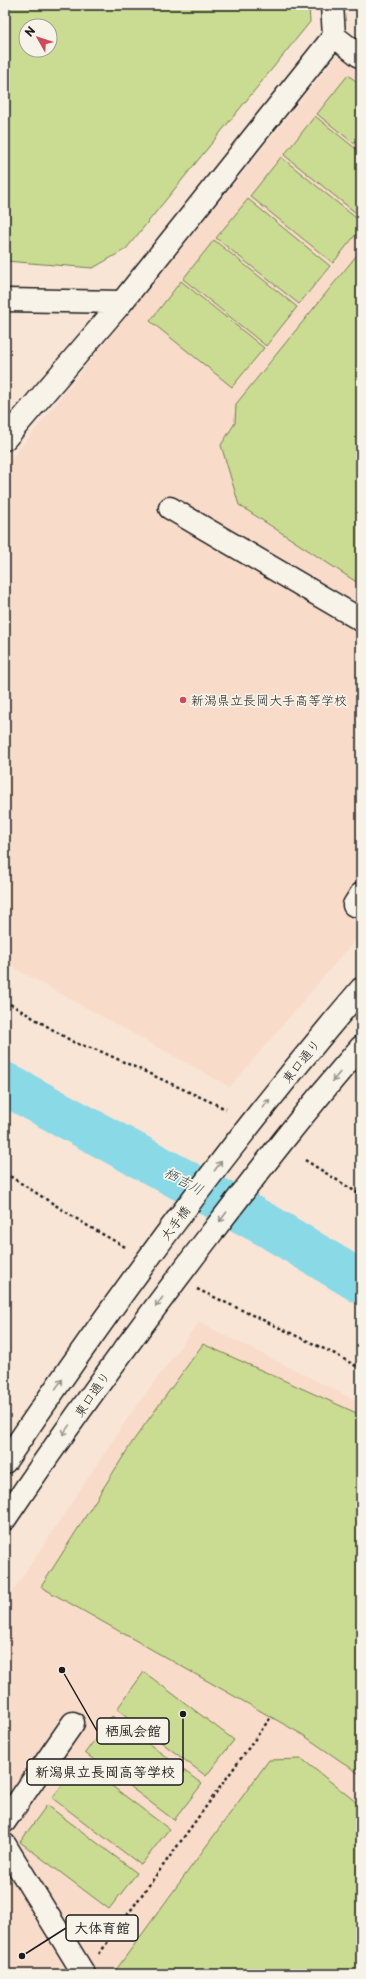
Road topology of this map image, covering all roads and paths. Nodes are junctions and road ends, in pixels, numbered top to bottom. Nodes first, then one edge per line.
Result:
1 (332, 5) edge
2 (334, 36) junction
3 (361, 57) edge
4 (5, 300) edge
5 (122, 302) junction
6 (5, 439) edge
7 (170, 508) dead end
8 (361, 620) edge
9 (361, 989) edge
10 (5, 1001) edge
11 (361, 1047) edge
12 (226, 1110) dead end
13 (242, 1135) joint
14 (304, 1160) dead end
15 (5, 1173) edge
16 (361, 1195) edge
17 (122, 1244) dead end
18 (202, 1292) dead end
19 (361, 1369) edge
20 (5, 1462) edge
21 (5, 1520) edge
22 (271, 1717) dead end
23 (73, 1723) dead end
24 (5, 1821) edge
25 (5, 1845) edge
26 (99, 1955) dead end
27 (84, 1974) edge

1 - 2 street
2 - 3 street
2 - 5 street
4 - 5 street
5 - 6 street
7 - 8 street
13 -> 9 street, 東口通り
10 - 12 path
11 -> 21 street, 東口通り
20 -> 13 street, 大手橋
14 - 16 path
15 - 17 path
18 - 19 path
22 - 26 path
23 - 24 street
25 - 27 street

